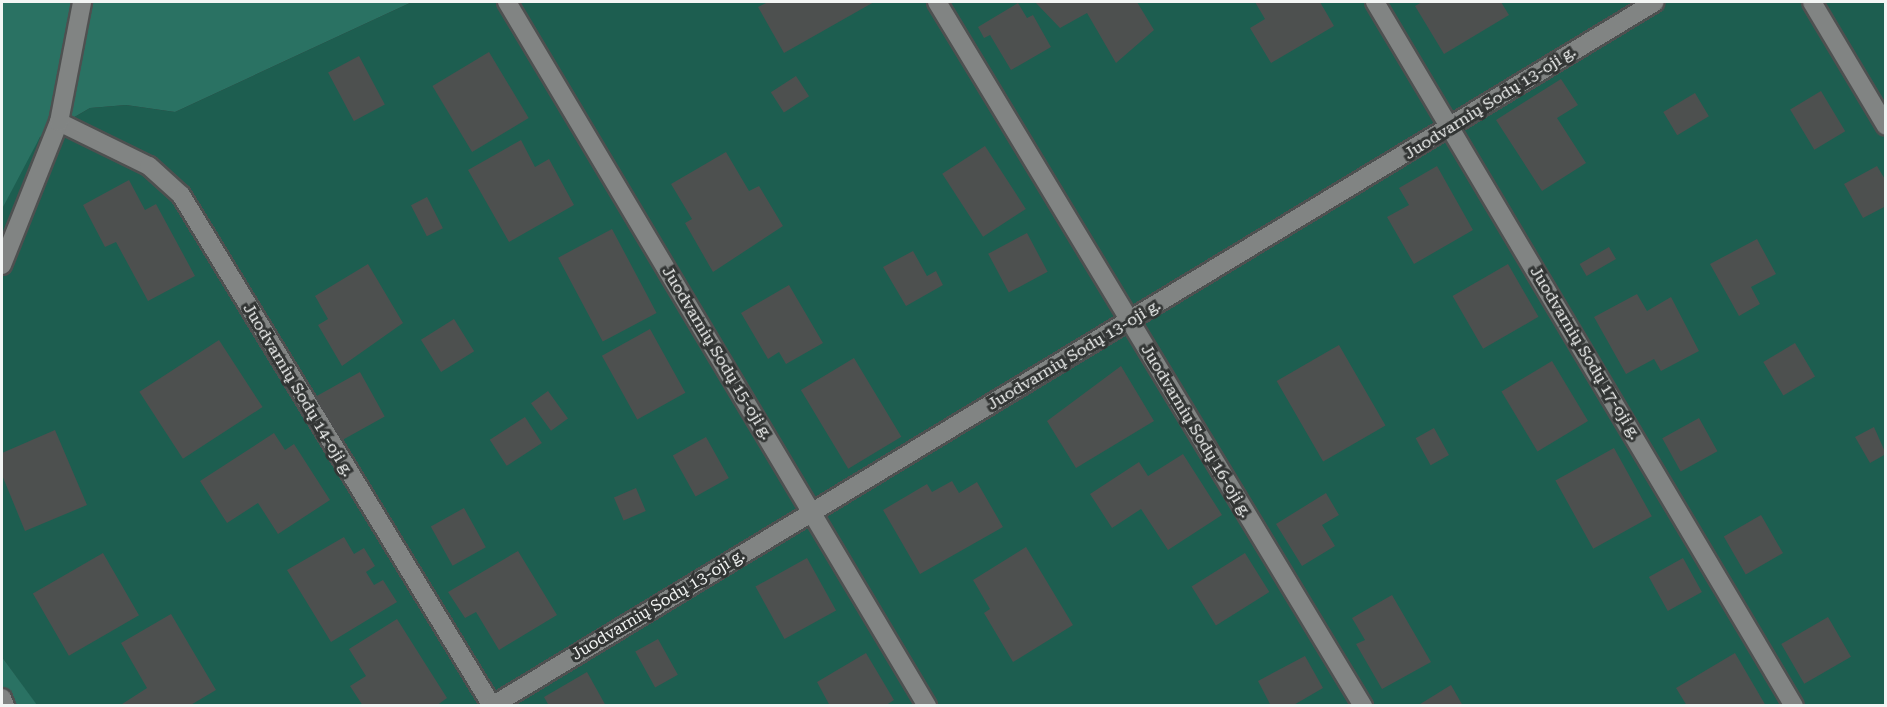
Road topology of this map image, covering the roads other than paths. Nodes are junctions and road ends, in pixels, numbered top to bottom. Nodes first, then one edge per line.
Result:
1 (82, 2) edge
2 (507, 2) edge
3 (937, 2) edge
4 (1375, 2) edge
5 (1655, 2) edge
6 (1812, 2) edge
7 (59, 122) junction
8 (1886, 126) edge
9 (1452, 127) junction
10 (2, 266) edge
11 (1130, 321) junction
12 (812, 512) junction
13 (2, 698) edge
14 (5, 705) edge
15 (492, 705) edge
16 (927, 705) edge
17 (1363, 705) edge
18 (1794, 705) edge

1 - 7 street
2 - 12 street, Juodvarnių Sodų 15-oji g.
3 - 11 street, Juodvarnių Sodų 16-oji g.
4 - 9 street, Juodvarnių Sodų 17-oji g.
5 - 9 street, Juodvarnių Sodų 13-oji g.
6 - 8 street
7 - 10 street
7 - 15 street, Juodvarnių Sodų 14-oji g.
9 - 11 street, Juodvarnių Sodų 13-oji g.
9 - 18 street, Juodvarnių Sodų 17-oji g.
11 - 12 street, Juodvarnių Sodų 13-oji g.
11 - 17 street, Juodvarnių Sodų 16-oji g.
12 - 15 street, Juodvarnių Sodų 13-oji g.
12 - 16 street, Juodvarnių Sodų 15-oji g.
13 - 14 street

